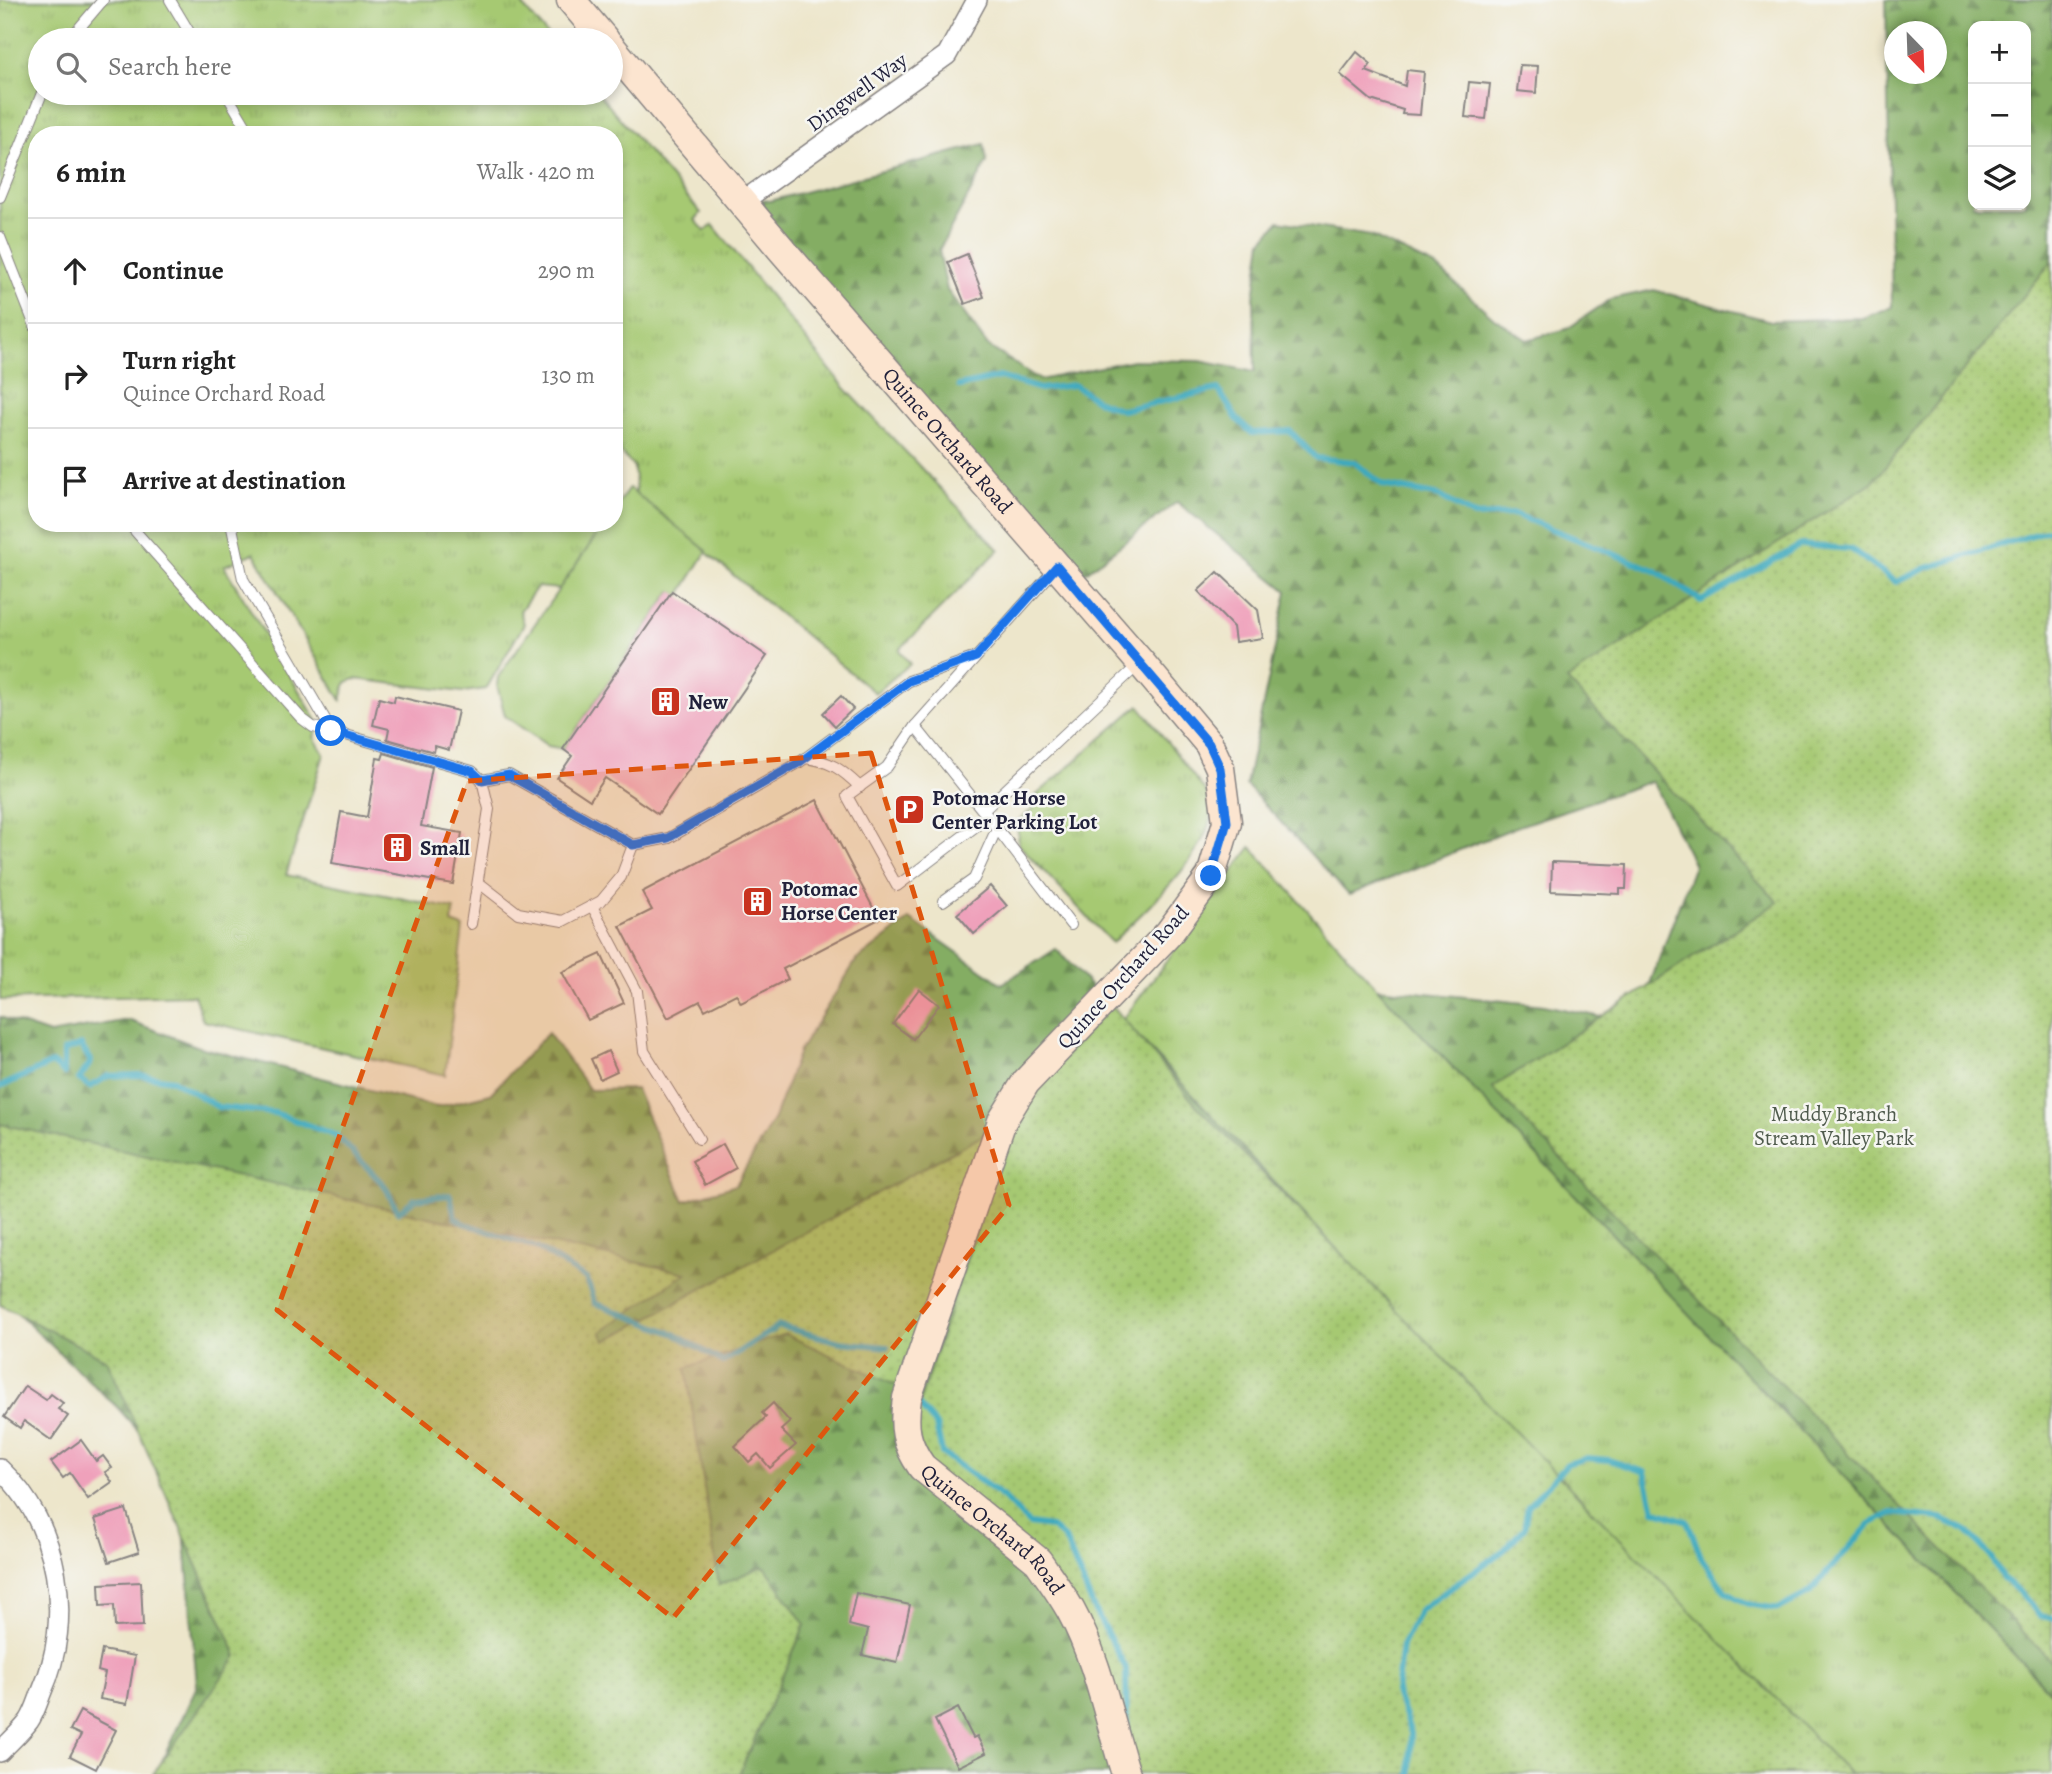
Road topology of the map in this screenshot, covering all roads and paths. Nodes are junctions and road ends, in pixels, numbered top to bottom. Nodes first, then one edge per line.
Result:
1 (103, 0) edge
2 (170, 0) edge
3 (571, 0) edge
4 (977, 0) edge
5 (79, 28) edge
6 (187, 28) edge
7 (595, 28) edge
8 (623, 61) edge
9 (37, 105) edge
10 (233, 105) edge
11 (29, 126) edge
12 (246, 126) edge
13 (28, 128) edge
14 (0, 197) edge
15 (742, 202) junction
16 (0, 237) edge
17 (28, 308) edge
18 (136, 532) edge
19 (233, 532) edge
20 (1057, 566) junction
21 (976, 657) junction
22 (1141, 663) junction
23 (915, 726) junction
24 (331, 731) junction
25 (805, 758) junction
26 (482, 780) junction
27 (860, 787) junction
28 (985, 814) junction
29 (997, 828) junction
30 (633, 845) junction
31 (478, 882) junction
32 (943, 901) dead end
33 (592, 906) junction
34 (471, 924) dead end
35 (1071, 925) dead end
36 (699, 1139) dead end
37 (0, 1469) edge
38 (0, 1752) edge
39 (1126, 1774) edge

1 - 5 lane
2 - 6 lane
3 - 7 street
4 - 15 street, Dingwell Way
8 - 15 street, Quince Orchard Road
9 - 11 lane
10 - 12 lane
13 - 14 lane
15 - 20 street, Quince Orchard Road
16 - 17 lane
18 - 24 lane
19 - 24 lane
20 - 21 lane
20 - 22 street, Quince Orchard Road
21 - 23 lane
21 - 25 lane
22 - 28 lane
22 - 39 street, Quince Orchard Road
23 - 27 lane
23 - 28 lane
24 - 26 lane
25 - 27 lane
25 - 30 lane
26 - 30 lane
26 - 31 lane
27 - 28 lane
28 - 29 lane
29 - 32 lane
29 - 35 lane
30 - 33 lane
31 - 33 lane
31 - 34 lane
33 - 36 lane
37 - 38 street

